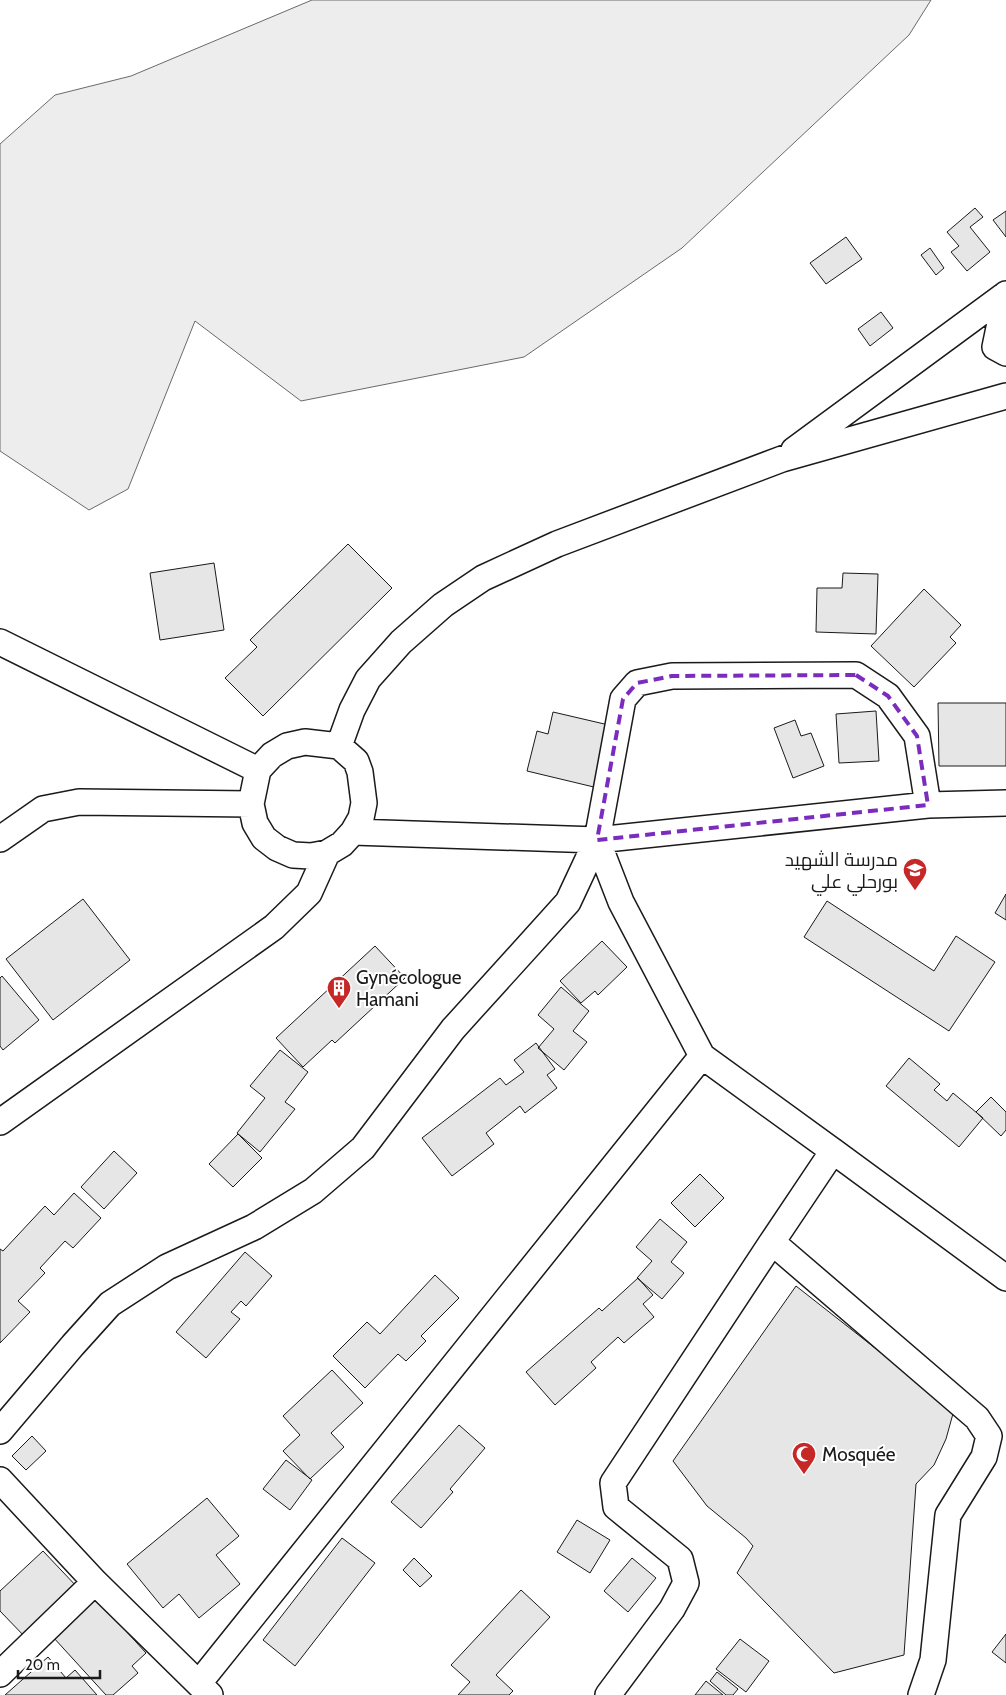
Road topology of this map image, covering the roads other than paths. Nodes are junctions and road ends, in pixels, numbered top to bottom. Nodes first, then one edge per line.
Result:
1 (1006, 294) edge
2 (1006, 353) edge
3 (1006, 396) edge
4 (782, 459) junction
5 (0, 642) edge
6 (339, 746) junction
7 (258, 770) junction
8 (1006, 803) edge
9 (251, 804) junction
10 (928, 805) junction
11 (353, 832) junction
12 (0, 839) edge
13 (597, 840) junction
14 (327, 853) junction
15 (702, 1056) junction
16 (0, 1122) edge
17 (833, 1151) junction
18 (772, 1242) junction
19 (1006, 1278) edge
20 (0, 1431) edge
21 (0, 1480) edge
22 (95, 1582) junction
23 (0, 1674) edge
24 (204, 1689) edge
25 (608, 1695) edge
26 (921, 1695) edge

1 - 2 street
1 - 4 street
3 - 4 street
4 - 6 street
5 - 7 street
6 - 7 street
6 - 11 street
7 - 9 street
8 - 10 street
9 - 12 street
9 - 14 street
10 - 13 street
10 - 13 street
11 - 13 street
11 - 14 street
13 - 15 street
13 - 20 street
14 - 16 street
15 - 17 street
15 - 24 street
17 - 18 street
17 - 19 street
18 - 25 street
18 - 26 street
21 - 22 street
22 - 23 street
22 - 24 street

